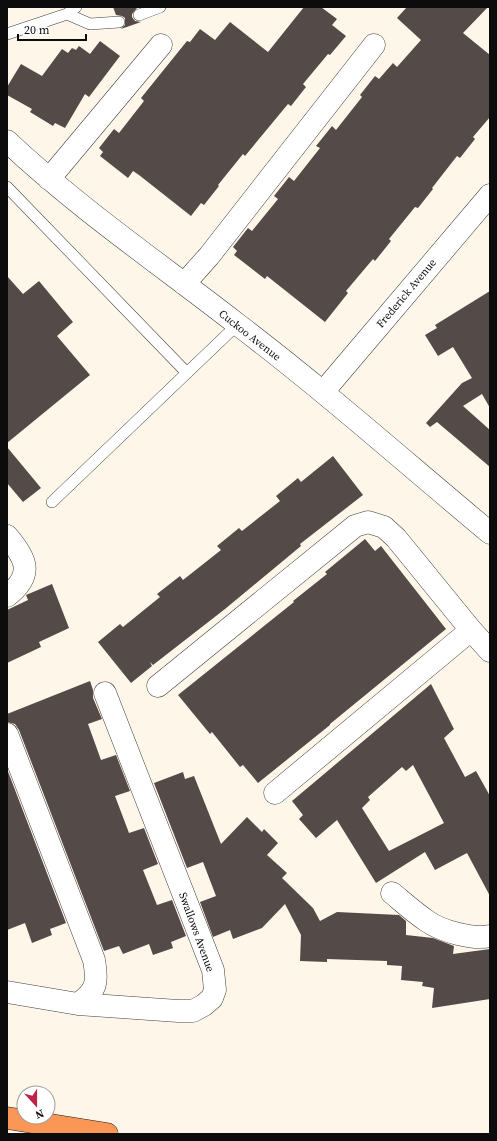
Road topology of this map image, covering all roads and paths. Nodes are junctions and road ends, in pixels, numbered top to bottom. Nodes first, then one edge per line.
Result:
1 (160, 7) edge
2 (71, 10) edge
3 (139, 15) dead end
4 (118, 22) dead end
5 (7, 34) edge
6 (162, 45) dead end
7 (374, 45) dead end
8 (11, 153) edge
9 (49, 179) junction
10 (7, 187) edge
11 (490, 195) edge
12 (184, 284) junction
13 (238, 324) junction
14 (187, 373) junction
15 (322, 392) junction
16 (52, 502) dead end
17 (490, 533) edge
18 (7, 536) edge
19 (7, 596) edge
20 (481, 631) edge
21 (490, 651) edge
22 (158, 686) dead end
23 (106, 693) dead end
24 (7, 734) edge
25 (275, 793) dead end
26 (392, 894) dead end
27 (490, 936) edge
28 (7, 992) edge
29 (78, 1004) junction
30 (7, 1118) edge
31 (107, 1134) edge

1 - 3 lane
2 - 4 lane
2 - 5 lane
6 - 9 street
7 - 12 street
8 - 9 street, Cuckoo Avenue
9 - 12 street, Cuckoo Avenue
10 - 14 lane
11 - 15 street, Frederick Avenue
12 - 13 street, Cuckoo Avenue
13 - 14 lane
13 - 15 street, Cuckoo Avenue
14 - 16 lane
15 - 17 street, Cuckoo Avenue
18 - 19 street
20 - 21 street
20 - 22 street
20 - 25 street
23 - 29 street, Swallows Avenue
24 - 29 street
26 - 27 street
28 - 29 street, Swallows Avenue
30 - 31 highway

